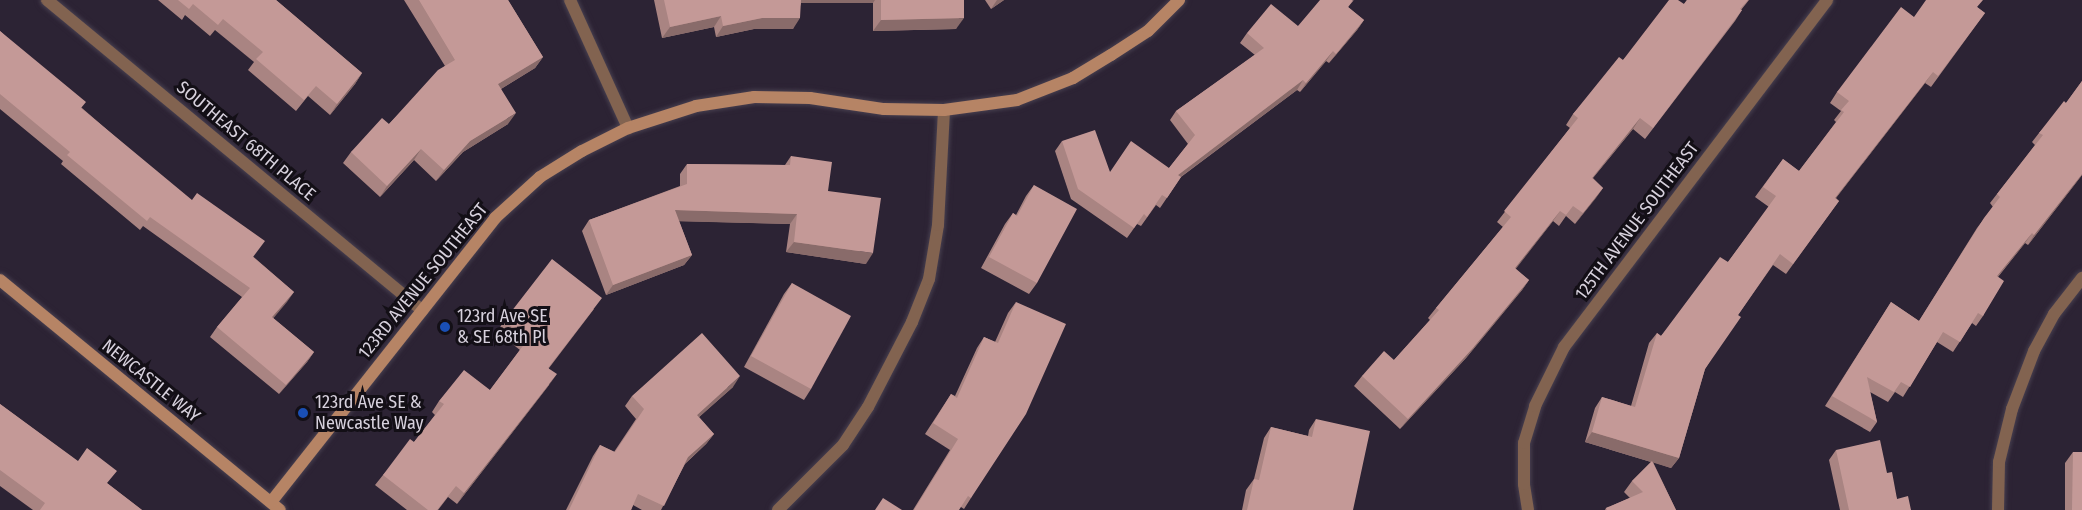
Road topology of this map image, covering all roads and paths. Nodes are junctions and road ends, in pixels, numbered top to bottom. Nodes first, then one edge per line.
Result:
1 (47, 0) edge
2 (570, 0) edge
3 (1179, 0) edge
4 (1827, 0) edge
5 (944, 110) junction
6 (628, 128) junction
7 (2082, 278) edge
8 (0, 280) edge
9 (422, 310) junction
10 (275, 506) edge
11 (778, 510) edge
12 (1528, 510) edge
13 (1998, 510) edge

1 - 9 street, SOUTHEAST 68TH PLACE
2 - 6 street
3 - 5 street, 123RD AVENUE SOUTHEAST
4 - 12 street, 125TH AVENUE SOUTHEAST
5 - 6 street, 123RD AVENUE SOUTHEAST
5 - 11 street
6 - 9 street, 123RD AVENUE SOUTHEAST
7 - 13 street
8 - 10 street, NEWCASTLE WAY
9 - 10 street, 123RD AVENUE SOUTHEAST

